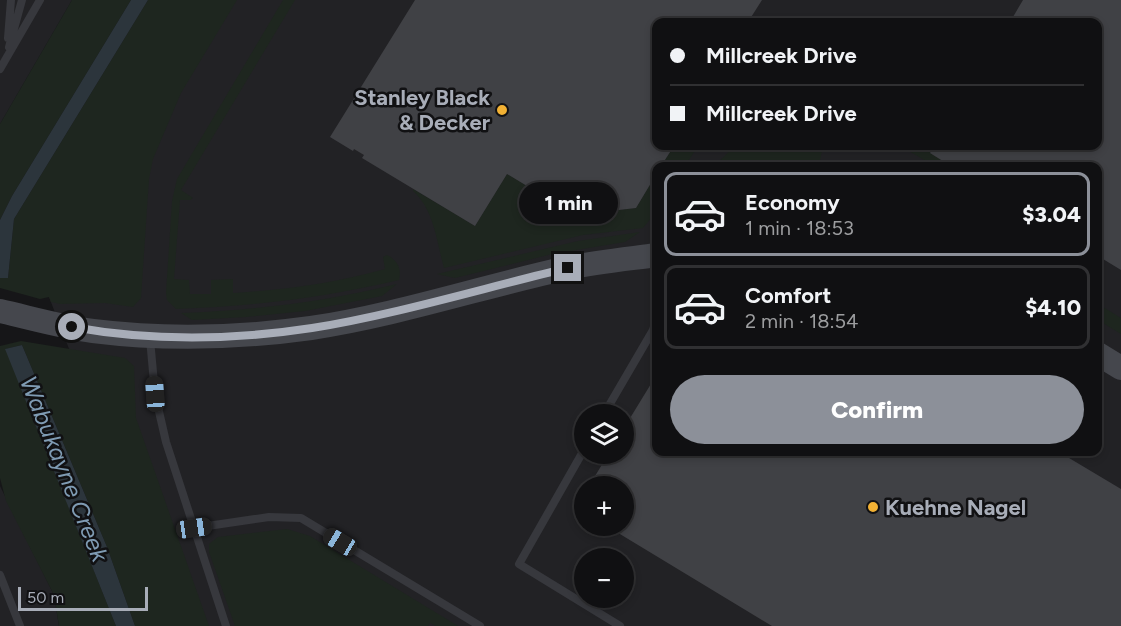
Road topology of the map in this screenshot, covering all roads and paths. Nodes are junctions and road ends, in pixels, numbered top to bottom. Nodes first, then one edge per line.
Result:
1 (11, 0) edge
2 (22, 0) edge
3 (40, 0) edge
4 (6, 59) junction
5 (0, 69) edge
6 (652, 256) edge
7 (0, 311) edge
8 (652, 332) edge
9 (150, 336) junction
10 (1102, 356) edge
11 (1121, 368) edge
12 (610, 404) edge
13 (576, 464) edge
14 (194, 528) junction
15 (0, 575) edge
16 (20, 626) edge
17 (226, 626) edge
18 (480, 626) edge
19 (620, 626) edge

1 - 4 lane
2 - 4 lane
3 - 4 lane
4 - 5 lane
6 - 9 street
7 - 9 street
8 - 12 lane
9 - 14 lane
10 - 11 street
13 - 19 lane
14 - 17 lane
14 - 18 lane
15 - 16 lane

